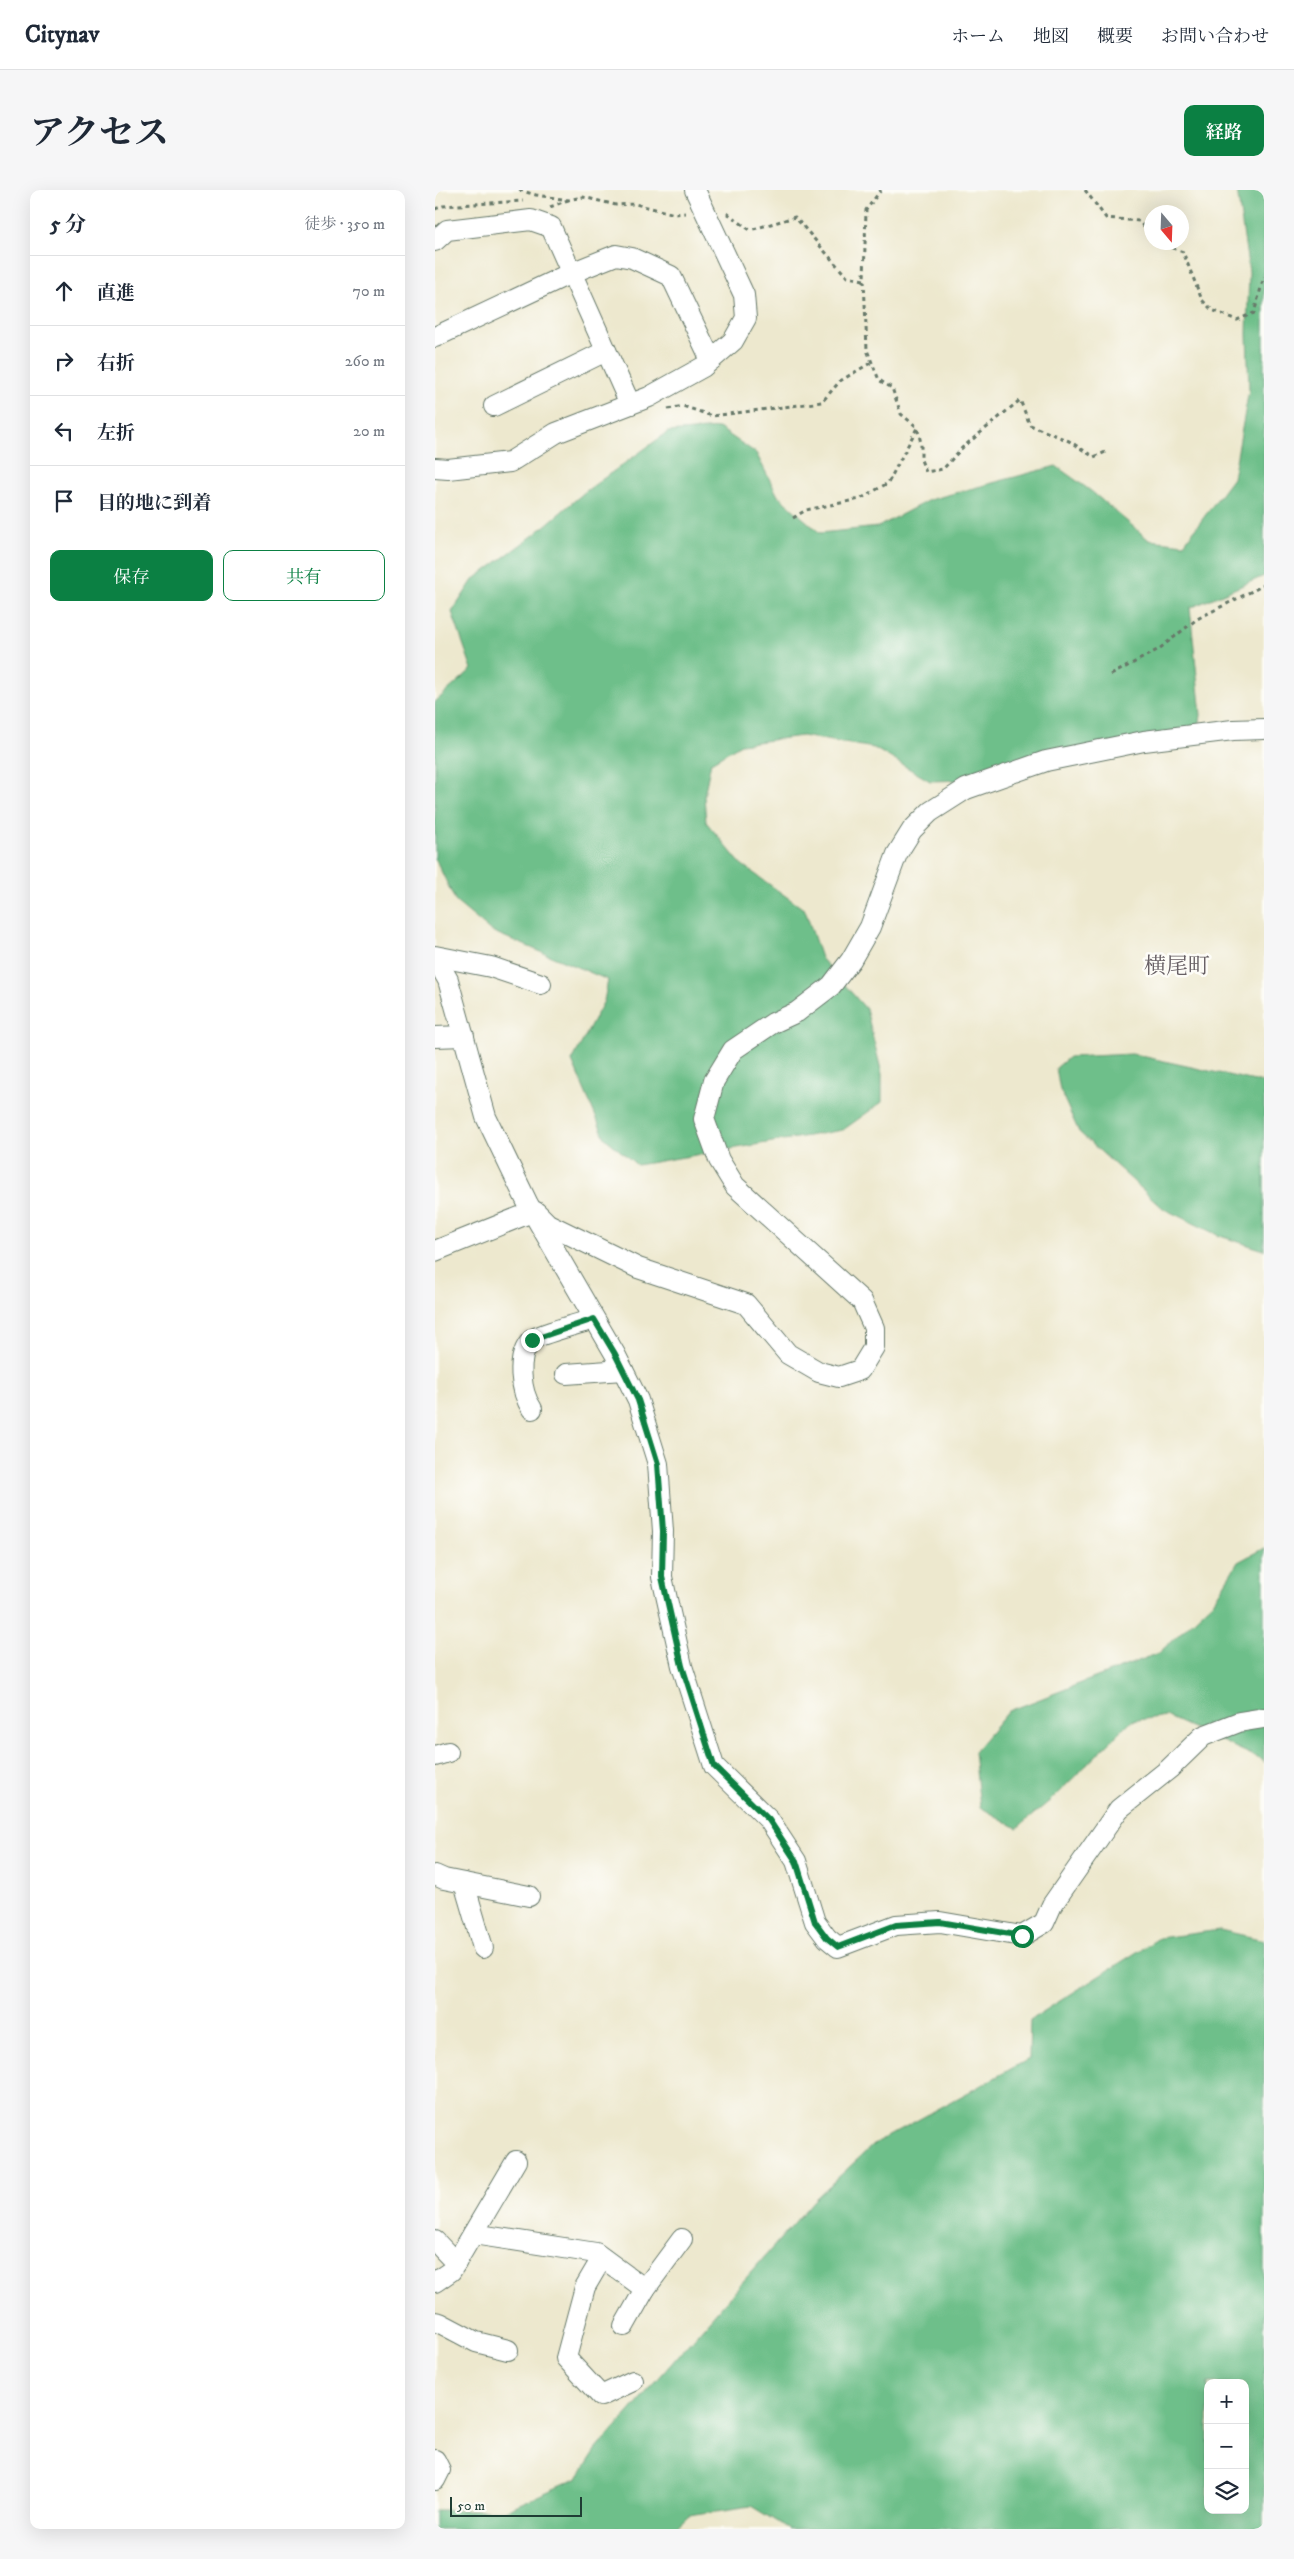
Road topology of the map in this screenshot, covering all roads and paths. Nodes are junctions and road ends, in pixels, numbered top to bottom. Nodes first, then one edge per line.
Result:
1 (519, 190) edge
2 (695, 190) edge
3 (881, 190) edge
4 (1085, 190) edge
5 (712, 210) junction
6 (1144, 227) edge
7 (435, 241) edge
8 (1178, 250) edge
9 (571, 273) junction
10 (1264, 277) edge
11 (864, 280) junction
12 (435, 337) edge
13 (606, 351) junction
14 (711, 360) junction
15 (872, 362) junction
16 (649, 397) junction
17 (630, 404) junction
18 (495, 406) dead end
19 (917, 427) junction
20 (1108, 451) dead end
21 (435, 468) edge
22 (793, 518) dead end
23 (1264, 585) edge
24 (1111, 675) dead end
25 (1264, 729) edge
26 (435, 956) edge
27 (541, 984) dead end
28 (463, 1036) junction
29 (435, 1037) edge
30 (530, 1208) junction
31 (435, 1251) edge
32 (594, 1319) junction
33 (623, 1370) junction
34 (566, 1374) dead end
35 (532, 1410) dead end
36 (1264, 1718) edge
37 (435, 1875) edge
38 (464, 1883) junction
39 (529, 1896) dead end
40 (483, 1948) dead end
41 (516, 2161) dead end
42 (473, 2234) junction
43 (682, 2239) dead end
44 (435, 2241) edge
45 (602, 2258) junction
46 (456, 2263) junction
47 (435, 2282) edge
48 (645, 2290) junction
49 (435, 2322) edge
50 (624, 2326) dead end
51 (508, 2350) dead end
52 (633, 2382) dead end
53 (435, 2460) edge
54 (435, 2480) edge

1 - 5 path
2 - 5 street
3 - 11 path
4 - 6 path
5 - 11 path
5 - 14 street
7 - 9 street
8 - 10 path
9 - 12 street
9 - 13 street
9 - 14 street
11 - 15 path
13 - 17 street
13 - 18 street
14 - 16 street
15 - 16 path
15 - 19 path
16 - 17 street
17 - 21 street
19 - 20 path
19 - 22 path
23 - 24 path
25 - 30 street
26 - 27 street
26 - 28 street
28 - 29 street
28 - 30 street
30 - 31 street
30 - 32 street
32 - 33 street
32 - 35 street
33 - 34 street
33 - 36 street
37 - 38 street
38 - 39 street
38 - 40 street
41 - 42 street
42 - 45 street
42 - 46 street
43 - 48 street
44 - 46 street
45 - 48 street
45 - 52 street
46 - 47 street
48 - 50 street
49 - 51 street
53 - 54 street

